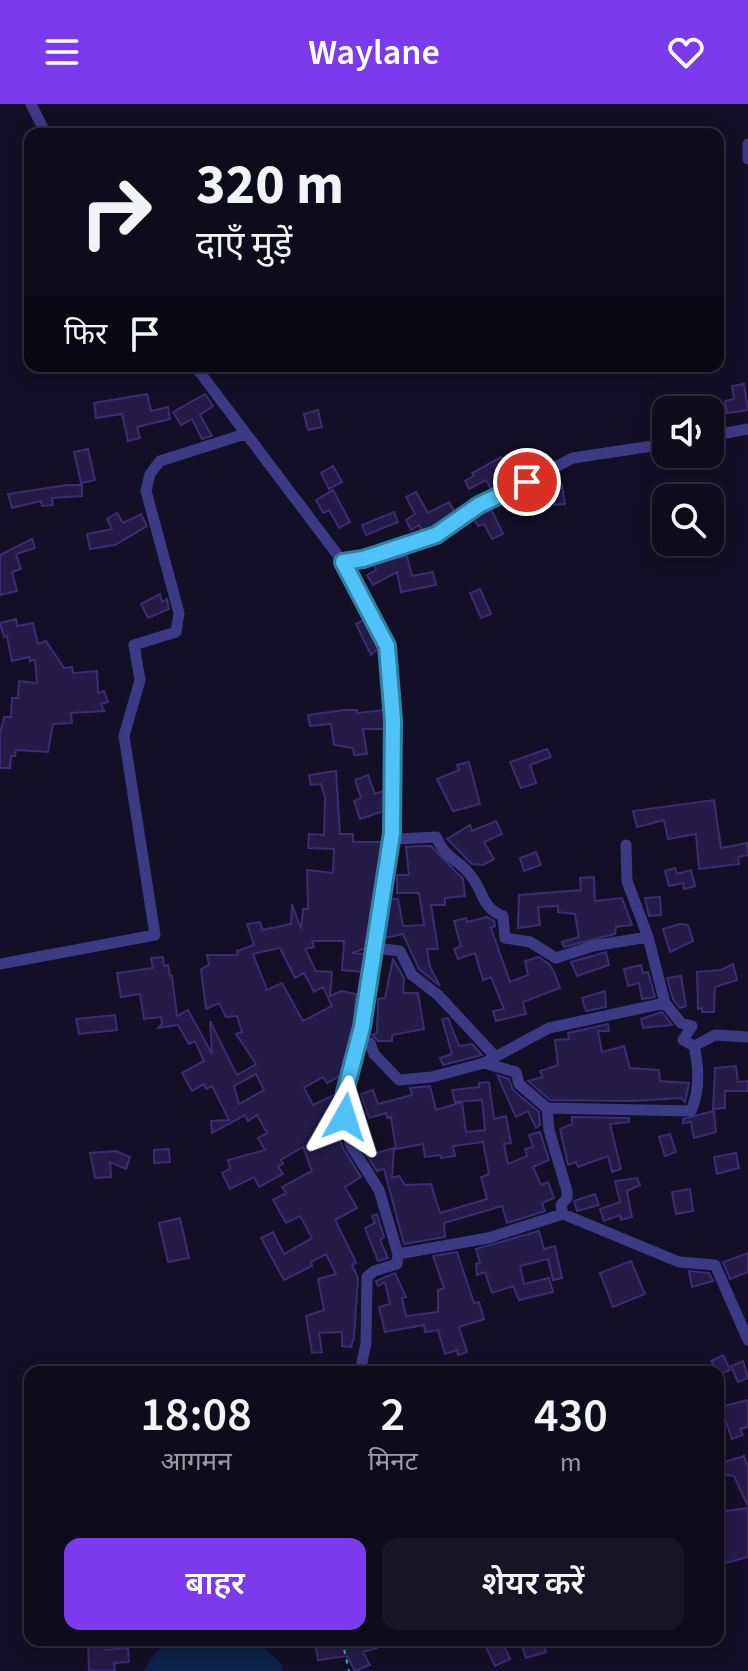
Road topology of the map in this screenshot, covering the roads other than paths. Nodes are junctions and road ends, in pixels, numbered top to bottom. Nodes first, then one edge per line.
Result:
1 (31, 104) edge
2 (43, 128) edge
3 (748, 144) edge
4 (748, 159) edge
5 (199, 372) edge
6 (748, 429) edge
7 (724, 433) edge
8 (245, 434) junction
9 (652, 446) edge
10 (343, 562) junction
11 (392, 833) junction
12 (626, 845) dead end
13 (648, 937) junction
14 (377, 942) junction
15 (0, 964) edge
16 (665, 1003) junction
17 (748, 1037) edge
18 (357, 1043) junction
19 (694, 1046) junction
20 (490, 1060) junction
21 (547, 1108) junction
22 (563, 1214) junction
23 (398, 1254) junction
24 (748, 1340) edge
25 (361, 1366) edge

1 - 2 street
3 - 4 street
5 - 8 street
6 - 7 street
8 - 10 street
8 - 15 street
9 - 10 street
10 - 11 street
11 - 13 street
11 - 14 street
12 - 13 street
13 - 16 street
14 - 18 street
14 - 20 street
16 - 19 street
16 - 20 street
17 - 19 street
18 - 20 street
18 - 23 street
19 - 21 street
20 - 21 street
21 - 22 street
22 - 23 street
22 - 24 street
23 - 25 street

